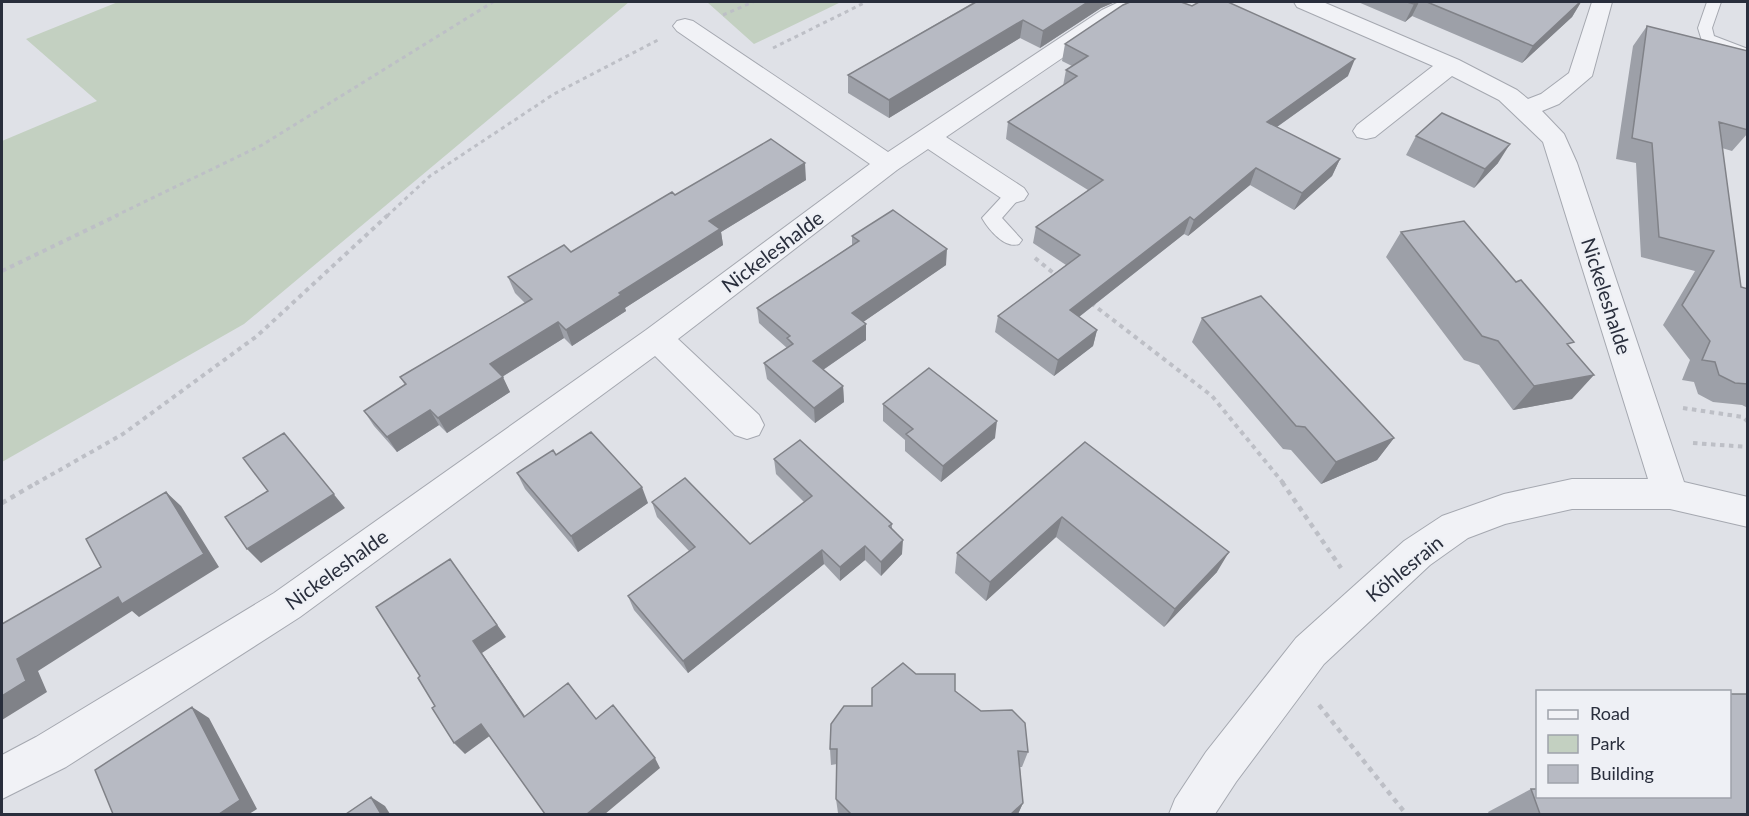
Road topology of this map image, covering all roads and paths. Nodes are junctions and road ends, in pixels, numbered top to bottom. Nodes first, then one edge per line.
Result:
1 (493, 2) edge
2 (866, 2) edge
3 (1136, 2) edge
4 (1305, 2) edge
5 (1714, 2) edge
6 (1602, 3) dead end
7 (685, 26) joint
8 (1748, 54) edge
9 (743, 64) junction
10 (1450, 65) junction
11 (1525, 109) junction
12 (1366, 130) dead end
13 (927, 137) junction
14 (888, 164) junction
15 (1014, 194) joint
16 (1013, 240) joint
17 (2, 271) edge
18 (1062, 280) edge
19 (1090, 302) edge
20 (657, 338) junction
21 (1643, 410) junction
22 (1748, 422) edge
23 (747, 425) dead end
24 (1654, 443) junction
25 (1748, 447) edge
26 (1670, 494) junction
27 (2, 503) edge
28 (1748, 512) edge
29 (1363, 601) junction
30 (1292, 673) junction
31 (2, 778) edge
32 (1190, 814) edge
33 (1406, 814) edge

1 - 17 path
2 - 9 path
3 - 13 street, Nickeleshalde
4 - 10 street, Nickeleshalde
5 - 8 lane
6 - 11 street
7 - 9 street
7 - 27 path
9 - 14 street
10 - 11 street, Nickeleshalde
10 - 12 street
11 - 21 street, Nickeleshalde
13 - 14 street, Nickeleshalde
13 - 15 street
14 - 20 street, Nickeleshalde
15 - 16 lane
16 - 18 path
19 - 29 path
20 - 23 street
20 - 31 street, Nickeleshalde
21 - 22 path
21 - 24 street, Nickeleshalde
24 - 25 path
24 - 26 street, Nickeleshalde
26 - 28 street, Köhlesrain
26 - 29 street, Köhlesrain
29 - 30 street, Köhlesrain
30 - 32 street, Köhlesrain
30 - 33 path

